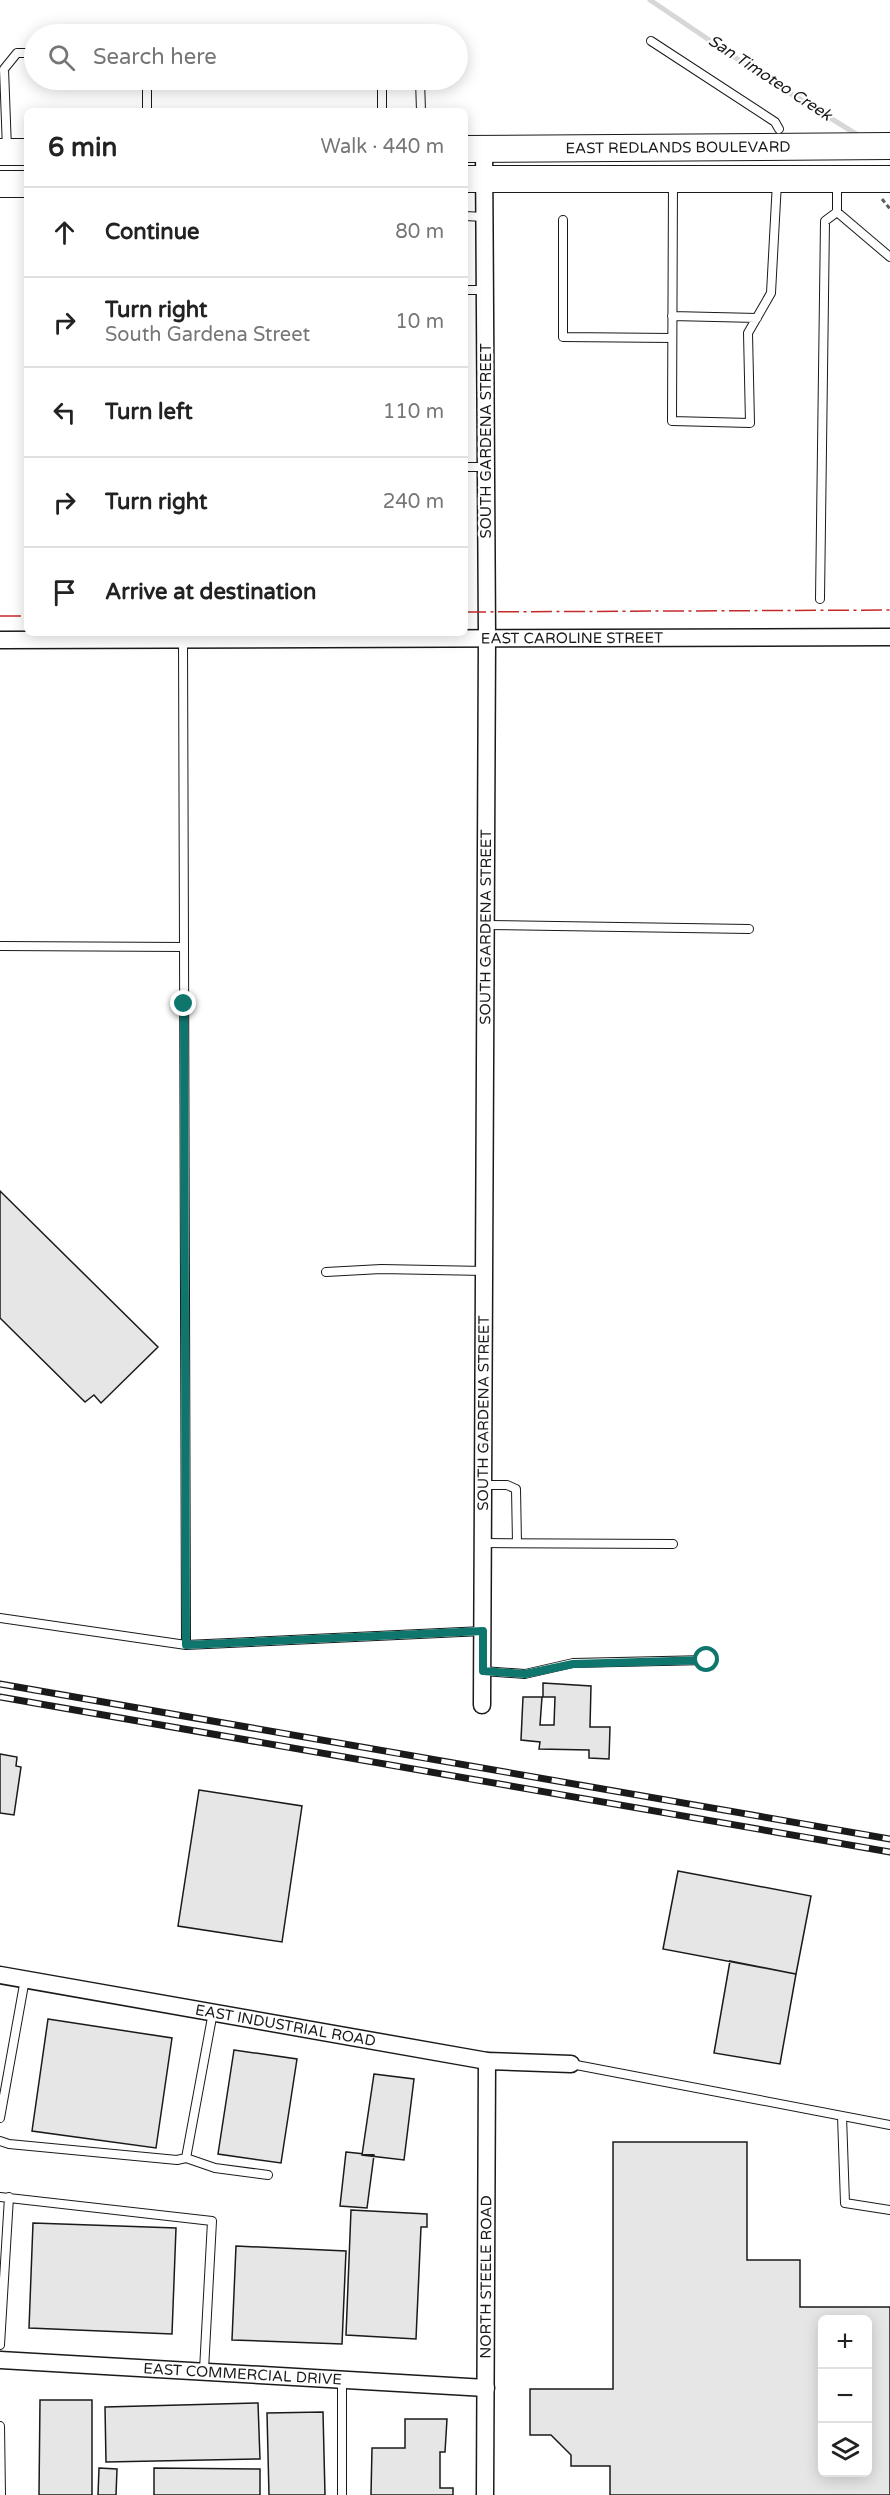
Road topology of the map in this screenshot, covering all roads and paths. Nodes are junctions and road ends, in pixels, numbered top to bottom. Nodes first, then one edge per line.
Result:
1 (651, 41) dead end
2 (24, 53) edge
3 (147, 90) edge
4 (382, 90) edge
5 (420, 90) edge
6 (147, 108) edge
7 (382, 108) edge
8 (421, 108) edge
9 (779, 129) dead end
10 (890, 146) edge
11 (474, 149) edge
12 (11, 152) edge
13 (474, 178) edge
14 (673, 179) junction
15 (777, 179) junction
16 (850, 179) junction
17 (890, 180) edge
18 (0, 184) edge
19 (24, 184) edge
20 (837, 212) junction
21 (468, 216) edge
22 (483, 217) junction
23 (563, 220) dead end
24 (890, 257) edge
25 (468, 290) edge
26 (484, 290) junction
27 (672, 316) junction
28 (757, 318) junction
29 (672, 338) junction
30 (468, 467) edge
31 (486, 467) junction
32 (820, 599) dead end
33 (216, 636) edge
34 (890, 637) edge
35 (487, 638) junction
36 (183, 639) junction
37 (0, 640) edge
38 (486, 925) junction
39 (749, 928) dead end
40 (0, 946) edge
41 (184, 947) junction
42 (484, 1271) junction
43 (326, 1272) dead end
44 (484, 1485) junction
45 (484, 1543) junction
46 (517, 1544) junction
47 (673, 1544) dead end
48 (0, 1618) edge
49 (483, 1631) junction
50 (186, 1645) junction
51 (707, 1660) dead end
52 (483, 1671) junction
53 (482, 1705) dead end
54 (0, 1975) edge
55 (25, 1979) junction
56 (213, 2012) junction
57 (487, 2061) junction
58 (571, 2064) joint
59 (842, 2116) junction
60 (0, 2118) edge
61 (890, 2125) edge
62 (0, 2141) edge
63 (186, 2158) junction
64 (268, 2175) dead end
65 (4, 2197) edge
66 (890, 2210) edge
67 (0, 2345) edge
68 (0, 2360) edge
69 (204, 2370) junction
70 (342, 2379) junction
71 (486, 2388) junction
72 (0, 2427) edge
73 (1, 2495) edge
74 (342, 2495) edge
75 (485, 2495) edge

1 - 9 lane
2 - 12 lane
3 - 6 lane
4 - 7 lane
5 - 8 lane
10 - 11 main road, EAST REDLANDS BOULEVARD
11 - 13 street, SOUTH GARDENA STREET
13 - 14 main road, EAST REDLANDS BOULEVARD
13 - 22 street, SOUTH GARDENA STREET
14 - 15 main road, EAST REDLANDS BOULEVARD
14 - 27 lane
15 - 16 main road, EAST REDLANDS BOULEVARD
15 - 28 lane
16 - 17 main road, EAST REDLANDS BOULEVARD
16 - 20 lane
18 - 19 main road
20 - 24 lane
20 - 32 lane
21 - 22 lane
22 - 26 street, SOUTH GARDENA STREET
23 - 29 lane
25 - 26 lane
26 - 31 street, SOUTH GARDENA STREET
27 - 28 lane
27 - 29 lane
28 - 29 lane
30 - 31 lane
31 - 35 street, SOUTH GARDENA STREET
33 - 35 street, EAST CAROLINE STREET
33 - 36 street, EAST CAROLINE STREET
34 - 35 street, EAST CAROLINE STREET
35 - 38 street, SOUTH GARDENA STREET
36 - 37 street, EAST CAROLINE STREET
36 - 41 lane
38 - 39 lane
38 - 42 street, SOUTH GARDENA STREET
40 - 41 lane
41 - 50 lane
42 - 43 lane
42 - 44 street, SOUTH GARDENA STREET
44 - 45 street, SOUTH GARDENA STREET
44 - 46 lane
45 - 46 lane
45 - 49 street, SOUTH GARDENA STREET
46 - 47 lane
48 - 50 lane
49 - 50 lane
49 - 52 street, SOUTH GARDENA STREET
51 - 52 lane
52 - 53 street, SOUTH GARDENA STREET
54 - 55 street, EAST INDUSTRIAL ROAD
55 - 56 street, EAST INDUSTRIAL ROAD
55 - 60 lane
56 - 57 street, EAST INDUSTRIAL ROAD
56 - 63 lane
57 - 58 street, EAST INDUSTRIAL ROAD
57 - 71 street, NORTH STEELE ROAD
58 - 59 lane
59 - 61 lane
59 - 66 lane
62 - 63 lane
63 - 64 lane
65 - 67 lane
65 - 69 lane
68 - 69 street, EAST COMMERCIAL DRIVE
69 - 70 street, EAST COMMERCIAL DRIVE
70 - 71 street, EAST COMMERCIAL DRIVE
70 - 74 lane
71 - 75 street, NORTH STEELE ROAD
72 - 73 lane

